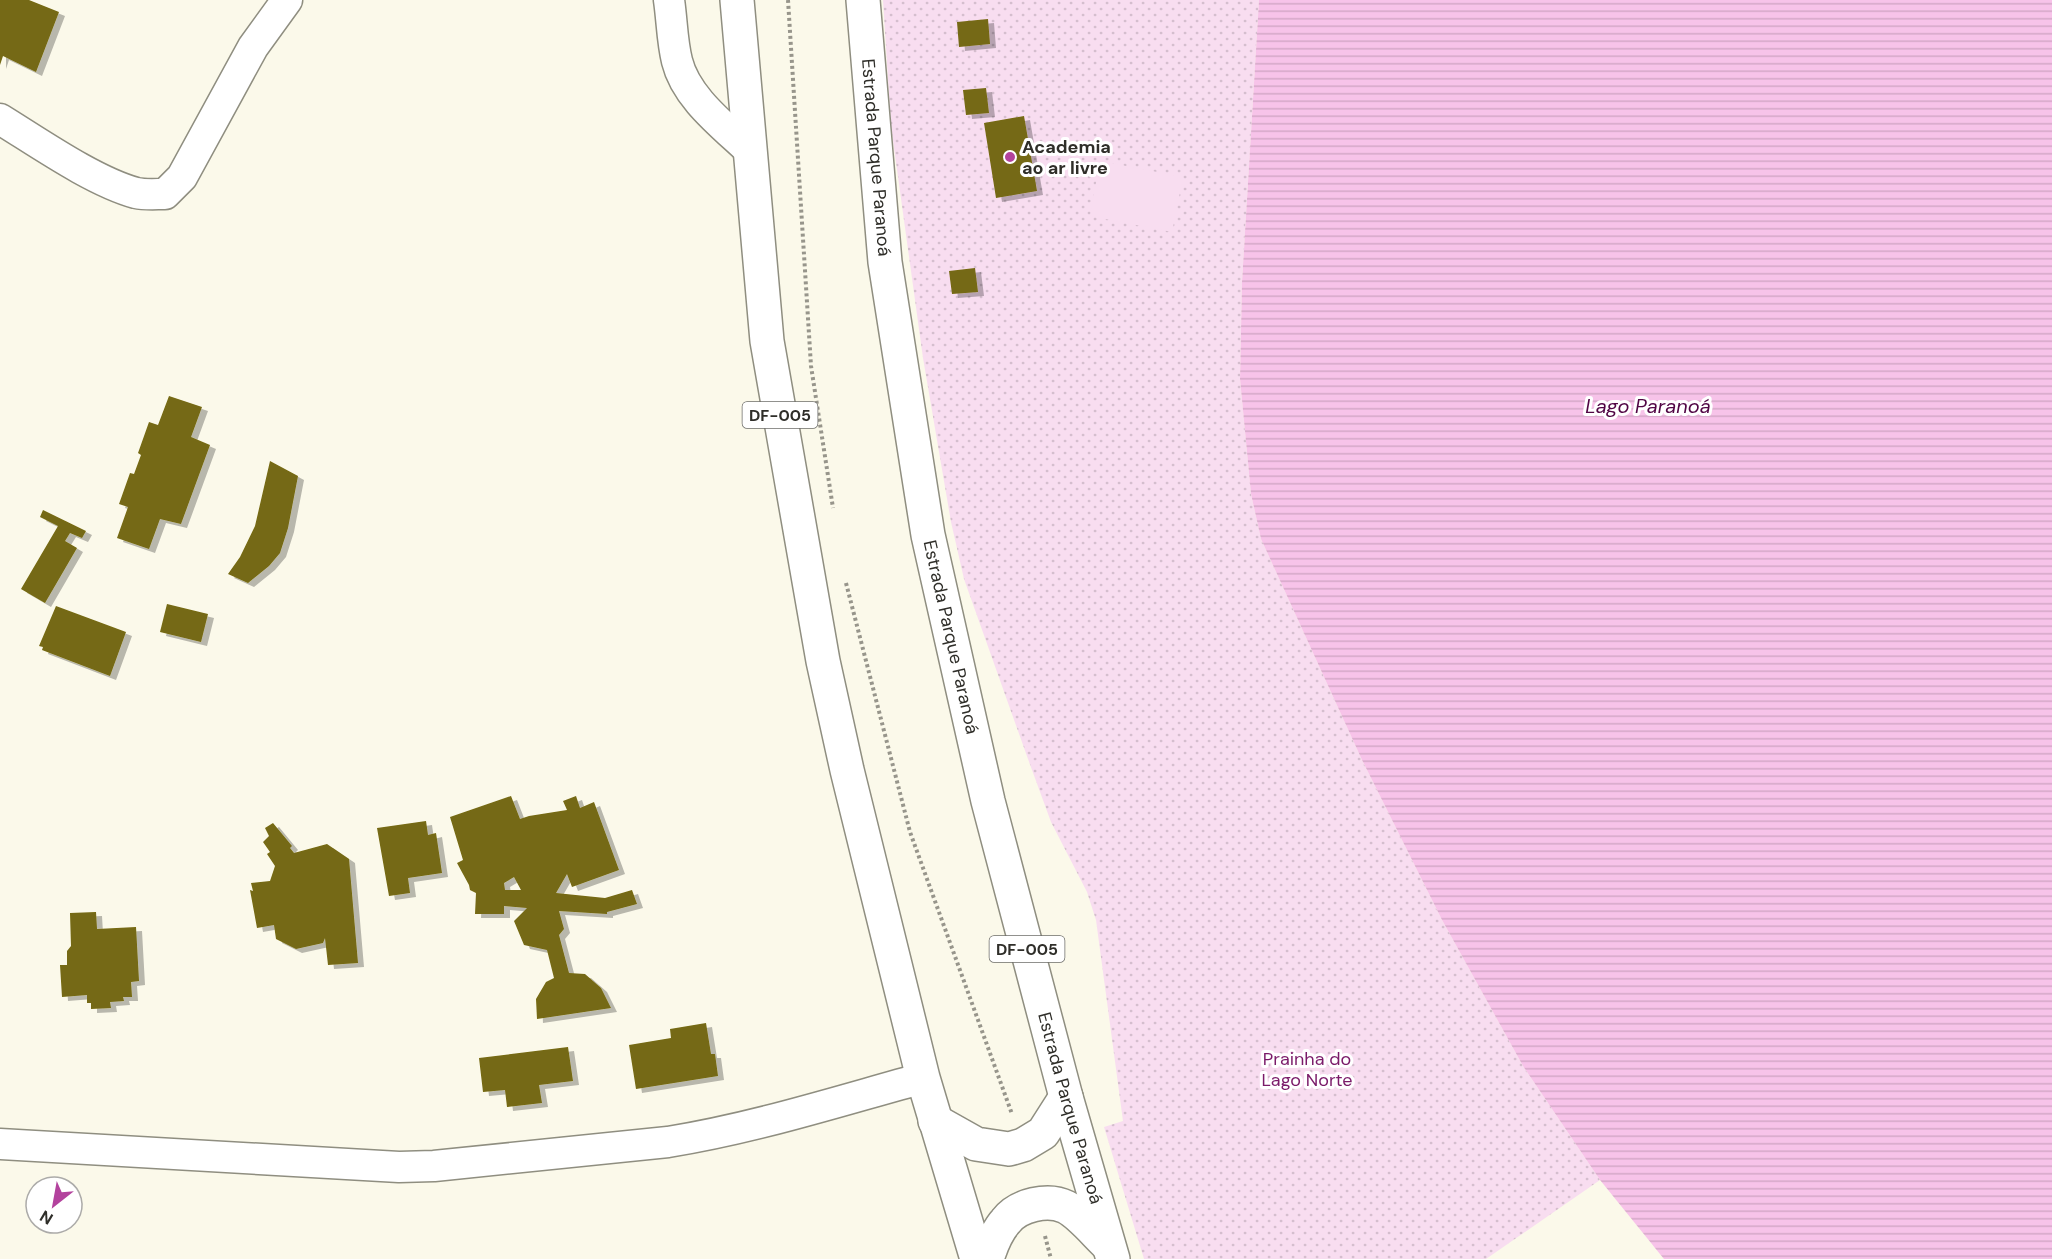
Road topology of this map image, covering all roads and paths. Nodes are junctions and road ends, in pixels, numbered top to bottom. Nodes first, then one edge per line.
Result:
1 (286, 0) edge
2 (669, 0) edge
3 (737, 0) edge
4 (788, 0) edge
5 (864, 0) edge
6 (0, 119) edge
7 (750, 151) junction
8 (834, 513) dead end
9 (845, 580) dead end
10 (923, 1078) junction
11 (1066, 1097) junction
12 (935, 1121) junction
13 (0, 1144) edge
14 (1023, 1144) junction
15 (1037, 1204) junction
16 (1111, 1252) edge
17 (977, 1259) edge
18 (987, 1259) edge
19 (1051, 1259) edge

1 - 6 street
2 - 7 street
3 - 7 main road, DF-005
4 - 8 path
5 - 11 main road, Estrada Parque Paranoá / DF-005
7 - 10 main road, DF-005
9 - 14 path
10 - 12 main road, DF-005
10 - 13 street
11 - 14 main road
11 - 16 main road, Estrada Parque Paranoá / DF-005
12 - 14 main road
12 - 17 main road, DF-005
15 - 16 main road
15 - 18 main road
15 - 19 path

